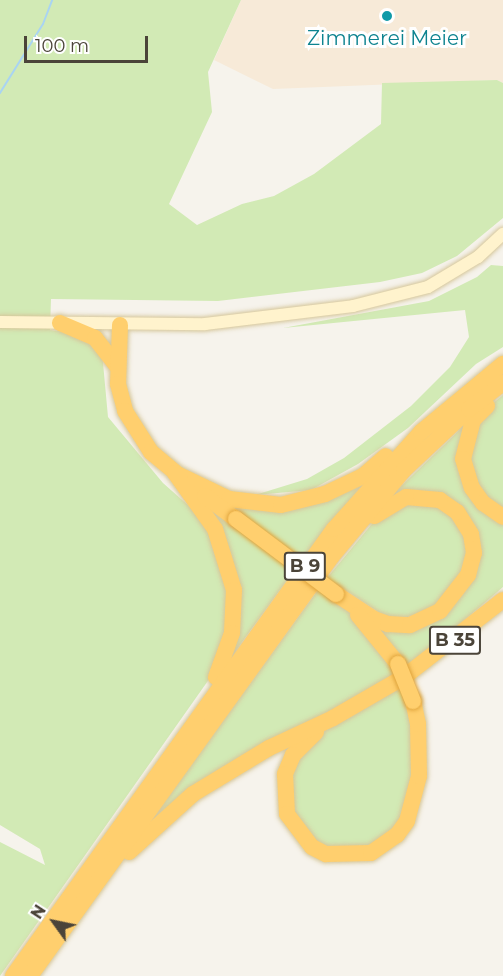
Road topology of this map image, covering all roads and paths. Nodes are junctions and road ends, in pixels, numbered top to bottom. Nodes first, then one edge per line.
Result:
1 (503, 234) edge
2 (0, 322) edge
3 (60, 323) junction
4 (120, 325) junction
5 (503, 364) edge
6 (118, 367) junction
7 (503, 383) edge
8 (503, 390) edge
9 (421, 432) junction
10 (175, 472) junction
11 (503, 517) edge
12 (332, 556) junction
13 (336, 594) junction
14 (503, 600) edge
15 (202, 710) junction
16 (333, 718) junction
17 (47, 953) junction
18 (13, 976) edge
19 (30, 976) edge

1 - 4 main road
2 - 3 main road
3 - 4 main road
3 - 6 highway
4 - 6 highway
5 - 9 highway, B 9
6 - 10 highway
7 - 12 highway, B 9
8 - 11 highway
9 - 10 highway
9 - 15 highway, B 9
10 - 13 highway, bridge
10 - 15 highway
12 - 13 highway
12 - 17 highway, B 9
13 - 16 highway, bridge
14 - 16 highway, B 35
15 - 18 highway, B 9
16 - 17 highway
17 - 19 highway, B 9

